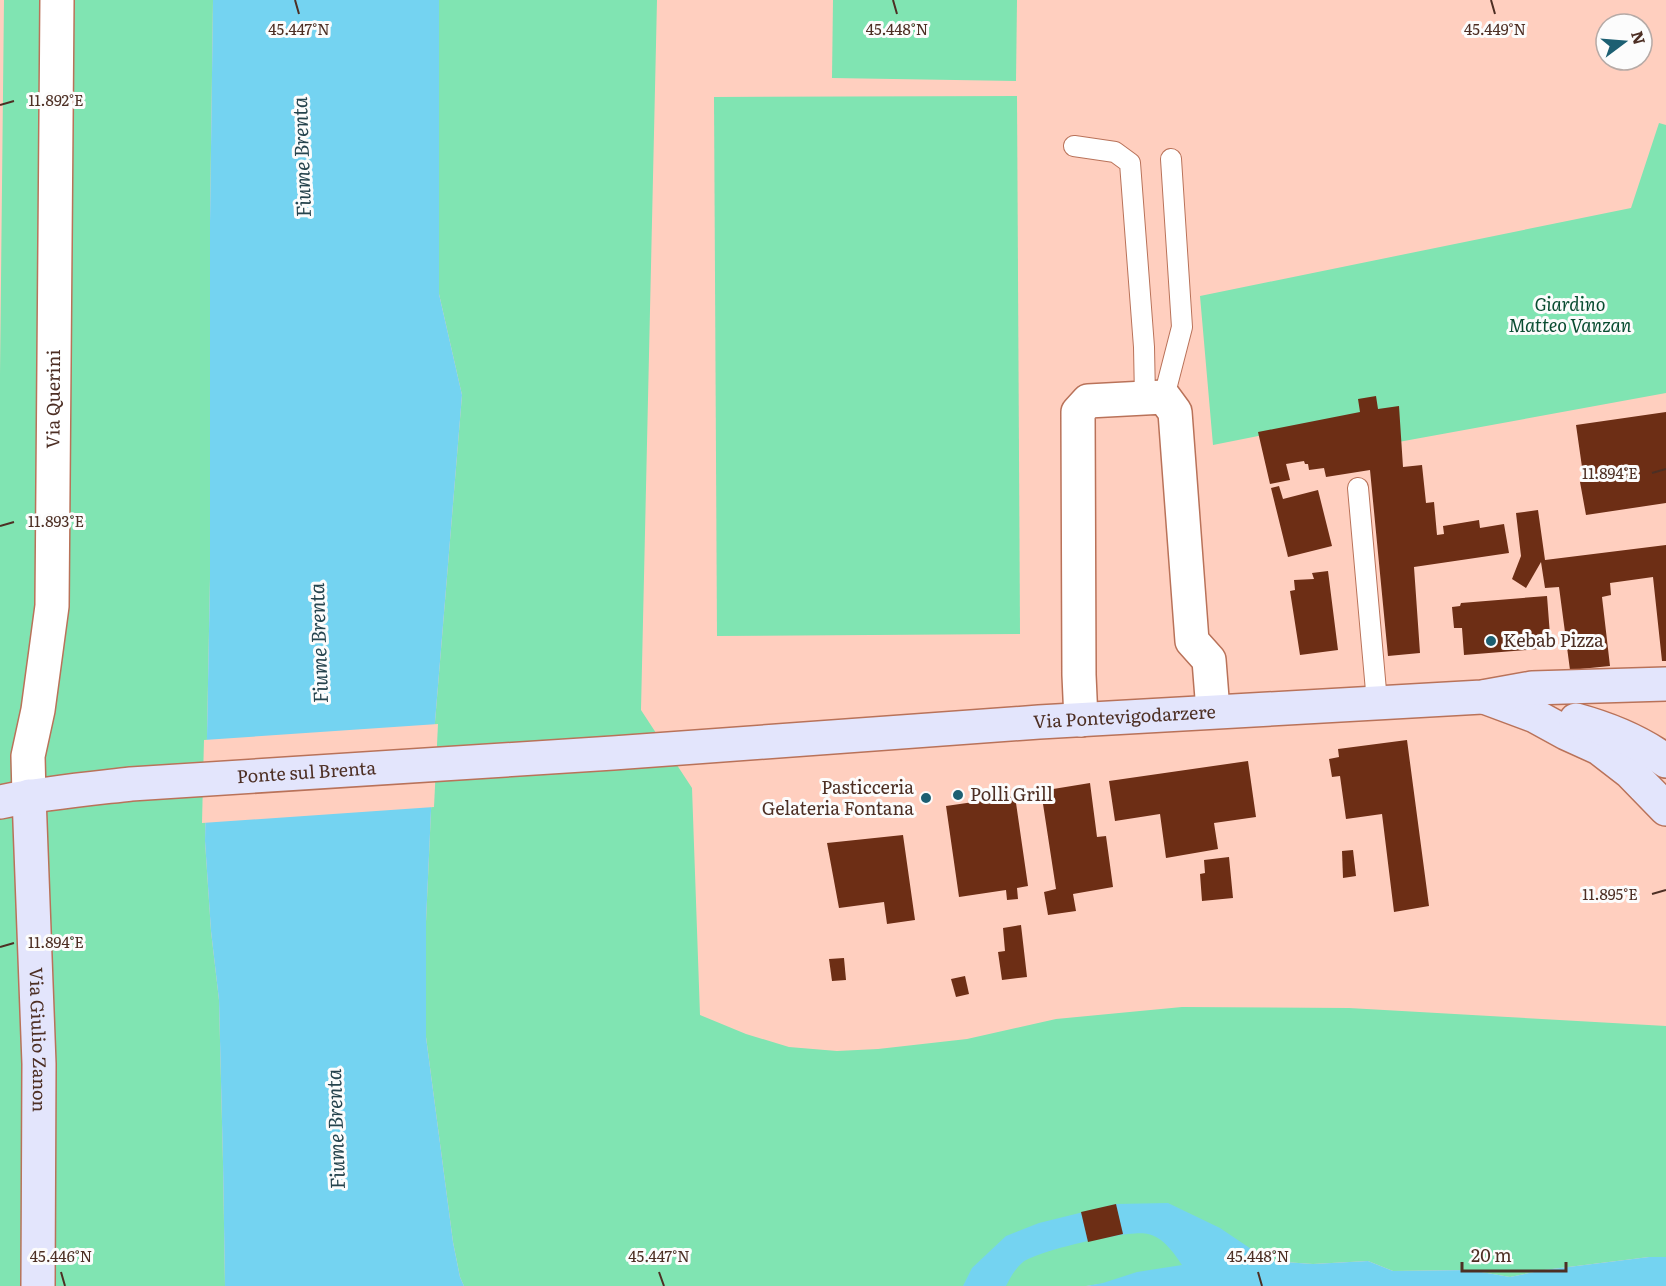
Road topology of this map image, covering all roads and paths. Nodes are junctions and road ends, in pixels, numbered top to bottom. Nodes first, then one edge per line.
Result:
1 (57, 0) edge
2 (1074, 146) dead end
3 (1171, 159) dead end
4 (1154, 397) junction
5 (1358, 488) dead end
6 (1666, 684) edge
7 (1482, 697) junction
8 (1377, 702) junction
9 (1213, 711) junction
10 (1536, 716) junction
11 (1081, 720) junction
12 (584, 755) joint
13 (1666, 762) edge
14 (14, 799) edge
15 (1666, 809) edge
16 (38, 1286) edge

1 - 14 street, Via Querini
2 - 4 lane
3 - 4 lane
4 - 9 street
4 - 11 street
5 - 8 lane
6 - 7 main road, Via Pontevigodarzere
7 - 8 main road, Via Pontevigodarzere
7 - 10 main road
8 - 9 main road, Via Pontevigodarzere
9 - 11 main road, Via Pontevigodarzere
10 - 13 main road
10 - 15 main road
11 - 12 main road, Via Pontevigodarzere
12 - 14 main road, Ponte sul Brenta
14 - 16 main road, Via Giulio Zanon

